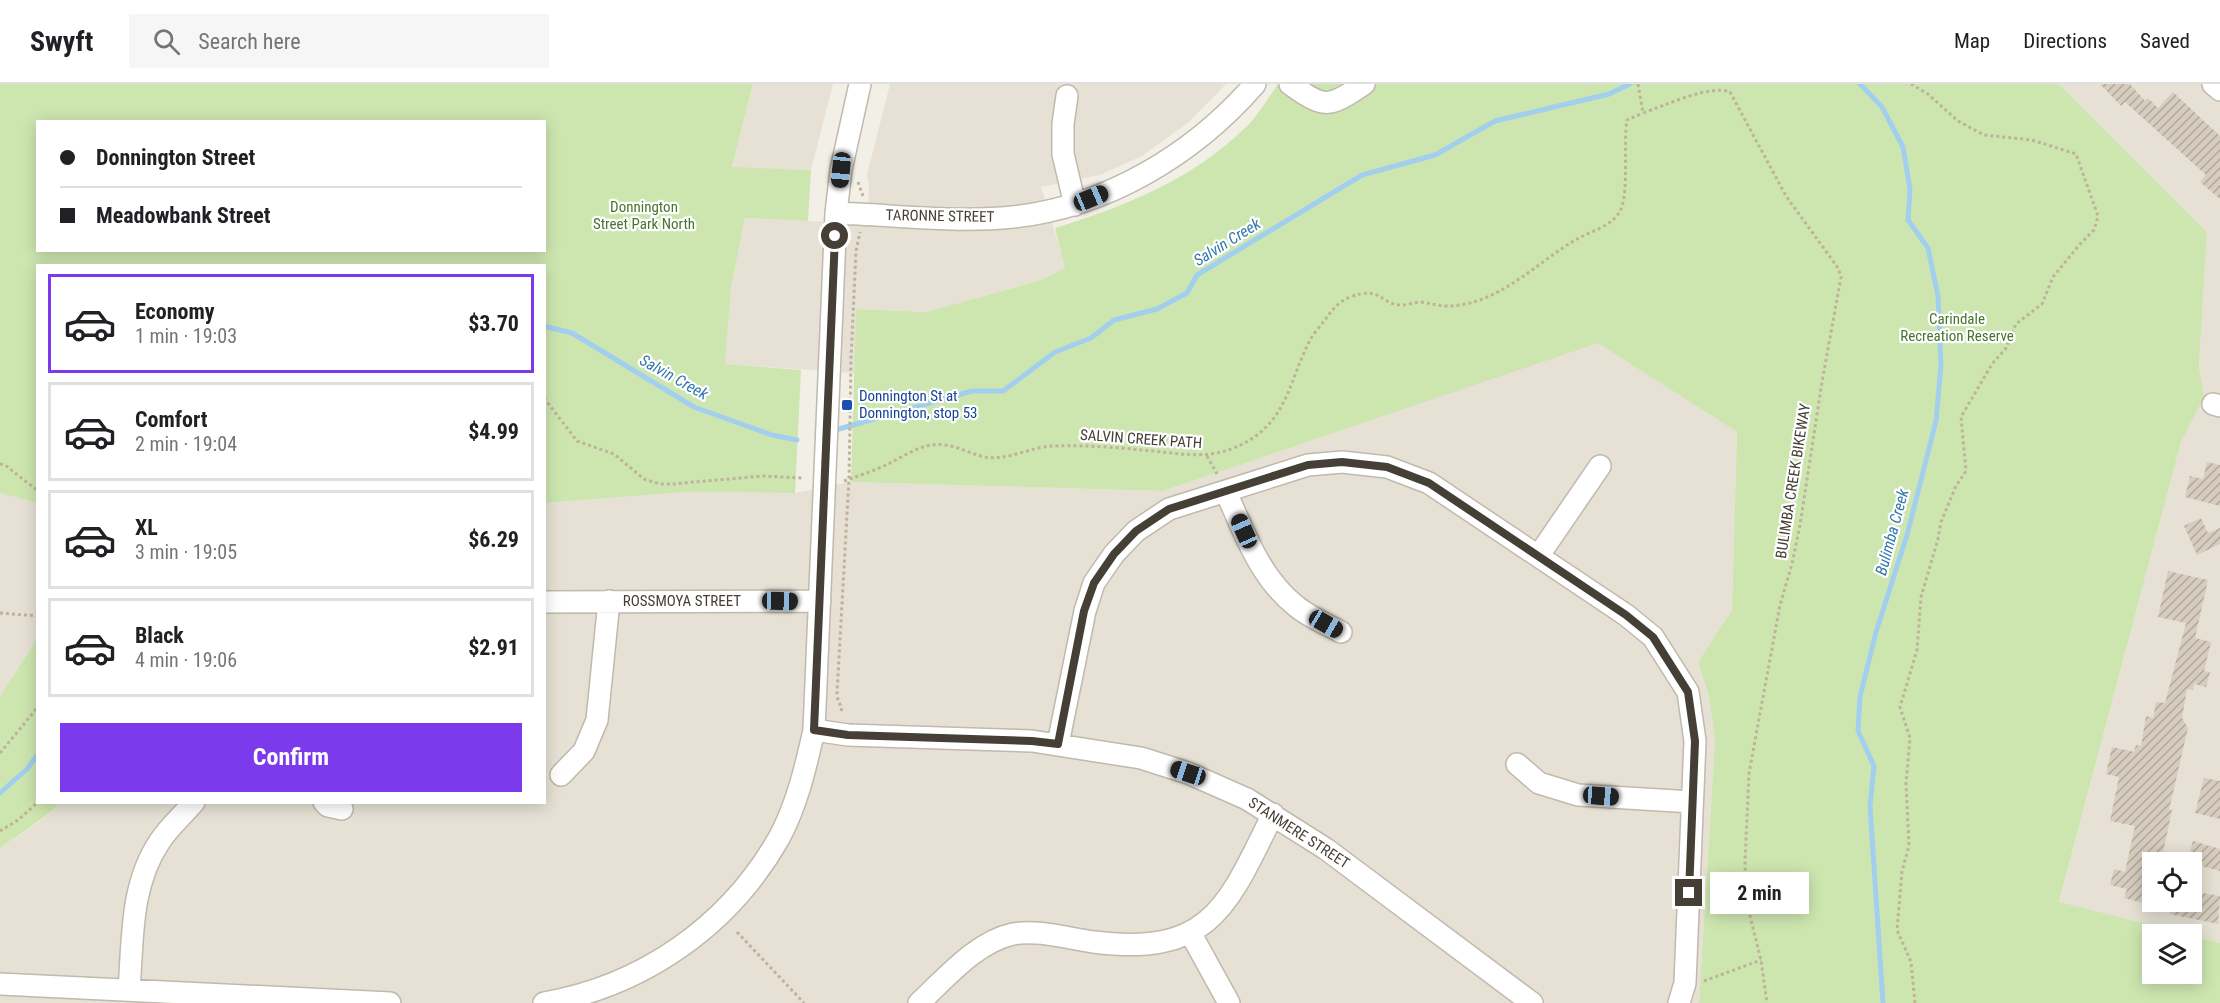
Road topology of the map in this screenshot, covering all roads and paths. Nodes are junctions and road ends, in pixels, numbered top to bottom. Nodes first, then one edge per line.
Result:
1 (860, 84) edge
2 (1255, 84) edge
3 (1290, 84) edge
4 (1365, 84) edge
5 (1638, 84) edge
6 (1911, 84) edge
7 (2213, 84) edge
8 (2220, 90) edge
9 (1066, 96) dead end
10 (1643, 113) junction
11 (1075, 205) junction
12 (836, 213) junction
13 (860, 230) dead end
14 (546, 401) edge
15 (1208, 456) junction
16 (0, 464) edge
17 (1600, 466) dead end
18 (802, 478) dead end
19 (846, 480) junction
20 (1222, 484) junction
21 (36, 489) edge
22 (1539, 555) junction
23 (609, 601) junction
24 (820, 601) junction
25 (546, 602) edge
26 (0, 613) edge
27 (36, 616) edge
28 (1341, 633) dead end
29 (36, 709) edge
30 (841, 711) dead end
31 (814, 730) junction
32 (1058, 744) junction
33 (0, 753) edge
34 (1517, 764) dead end
35 (561, 775) dead end
36 (1692, 802) junction
37 (36, 804) edge
38 (192, 804) edge
39 (1273, 814) junction
40 (0, 831) edge
41 (737, 932) dead end
42 (1191, 934) junction
43 (1761, 960) junction
44 (0, 984) edge
45 (129, 990) junction
46 (1682, 993) edge
47 (390, 1003) edge
48 (544, 1003) edge
49 (804, 1003) edge
50 (919, 1003) edge
51 (1229, 1003) edge
52 (1532, 1003) edge
53 (1767, 1003) edge
54 (1915, 1003) edge

1 - 12 street
2 - 11 street, TARONNE STREET
3 - 4 street
5 - 10 path
6 - 54 path
7 - 8 street
9 - 11 street
10 - 15 path, SALVIN CREEK PATH
10 - 43 path, BULIMBA CREEK BIKEWAY
11 - 12 street, TARONNE STREET
12 - 24 street
13 - 19 path
14 - 18 path
15 - 19 path, SALVIN CREEK PATH
15 - 20 path
16 - 21 path
17 - 22 street
19 - 30 path
20 - 22 street
20 - 28 street
20 - 32 street
22 - 36 street
23 - 24 street, ROSSMOYA STREET
23 - 25 street, ROSSMOYA STREET
23 - 35 street
24 - 31 street
26 - 27 path
29 - 33 path
31 - 32 street, STANMERE STREET
31 - 48 street
32 - 39 street, STANMERE STREET
34 - 36 street
36 - 46 street
37 - 40 path
38 - 45 street
39 - 42 street
39 - 52 street, STANMERE STREET
41 - 49 path
42 - 50 street
42 - 51 street
43 - 46 path
43 - 53 path, BULIMBA CREEK BIKEWAY
44 - 45 street
45 - 47 street

